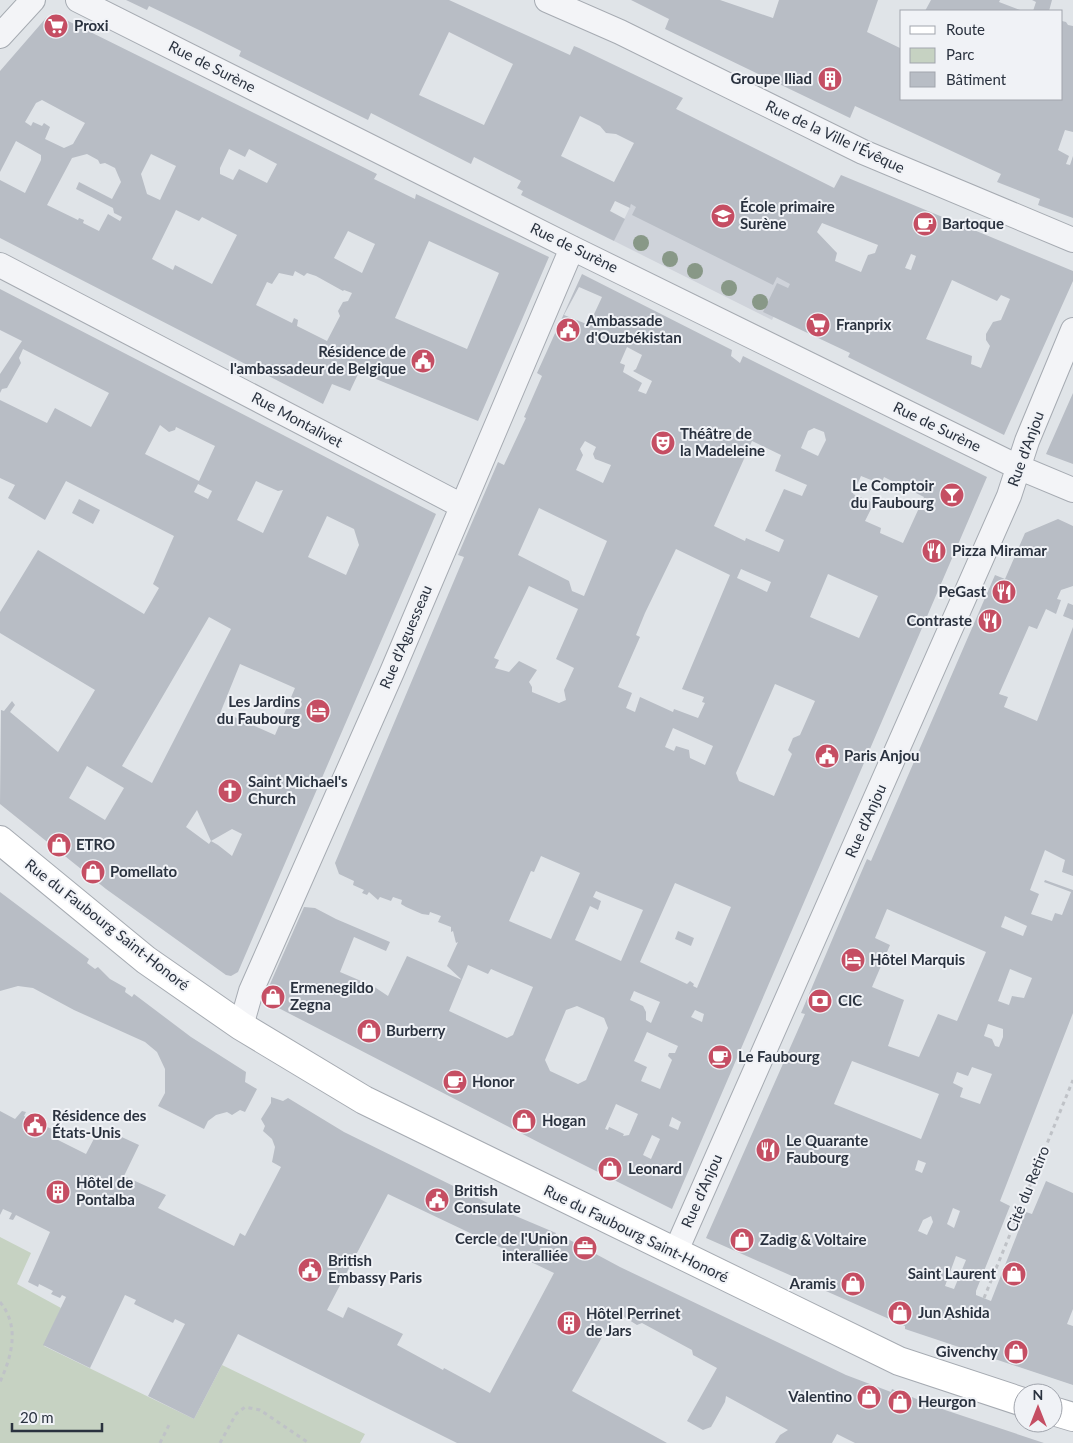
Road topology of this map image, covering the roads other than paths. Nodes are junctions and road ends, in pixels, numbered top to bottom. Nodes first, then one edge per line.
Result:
1 (32, 0) edge
2 (78, 0) edge
3 (547, 0) edge
4 (0, 36) edge
5 (1073, 240) edge
6 (572, 248) junction
7 (0, 265) edge
8 (1073, 330) edge
9 (1018, 467) junction
10 (1073, 490) edge
11 (462, 506) junction
12 (0, 840) edge
13 (241, 1026) junction
14 (675, 1254) junction
15 (1013, 1399) edge

1 - 4 street
2 - 6 street, Rue de Surène
3 - 5 street, Rue de la Ville l'Évêque
6 - 9 street, Rue de Surène
6 - 11 street, Rue d'Aguesseau
7 - 11 street, Rue Montalivet
8 - 9 street, Rue d'Anjou
9 - 10 street, Rue de Surène
9 - 14 street, Rue d'Anjou
11 - 13 street, Rue d'Aguesseau
12 - 13 street, Rue du Faubourg Saint-Honoré
13 - 14 street, Rue du Faubourg Saint-Honoré
14 - 15 street, Rue du Faubourg Saint-Honoré

